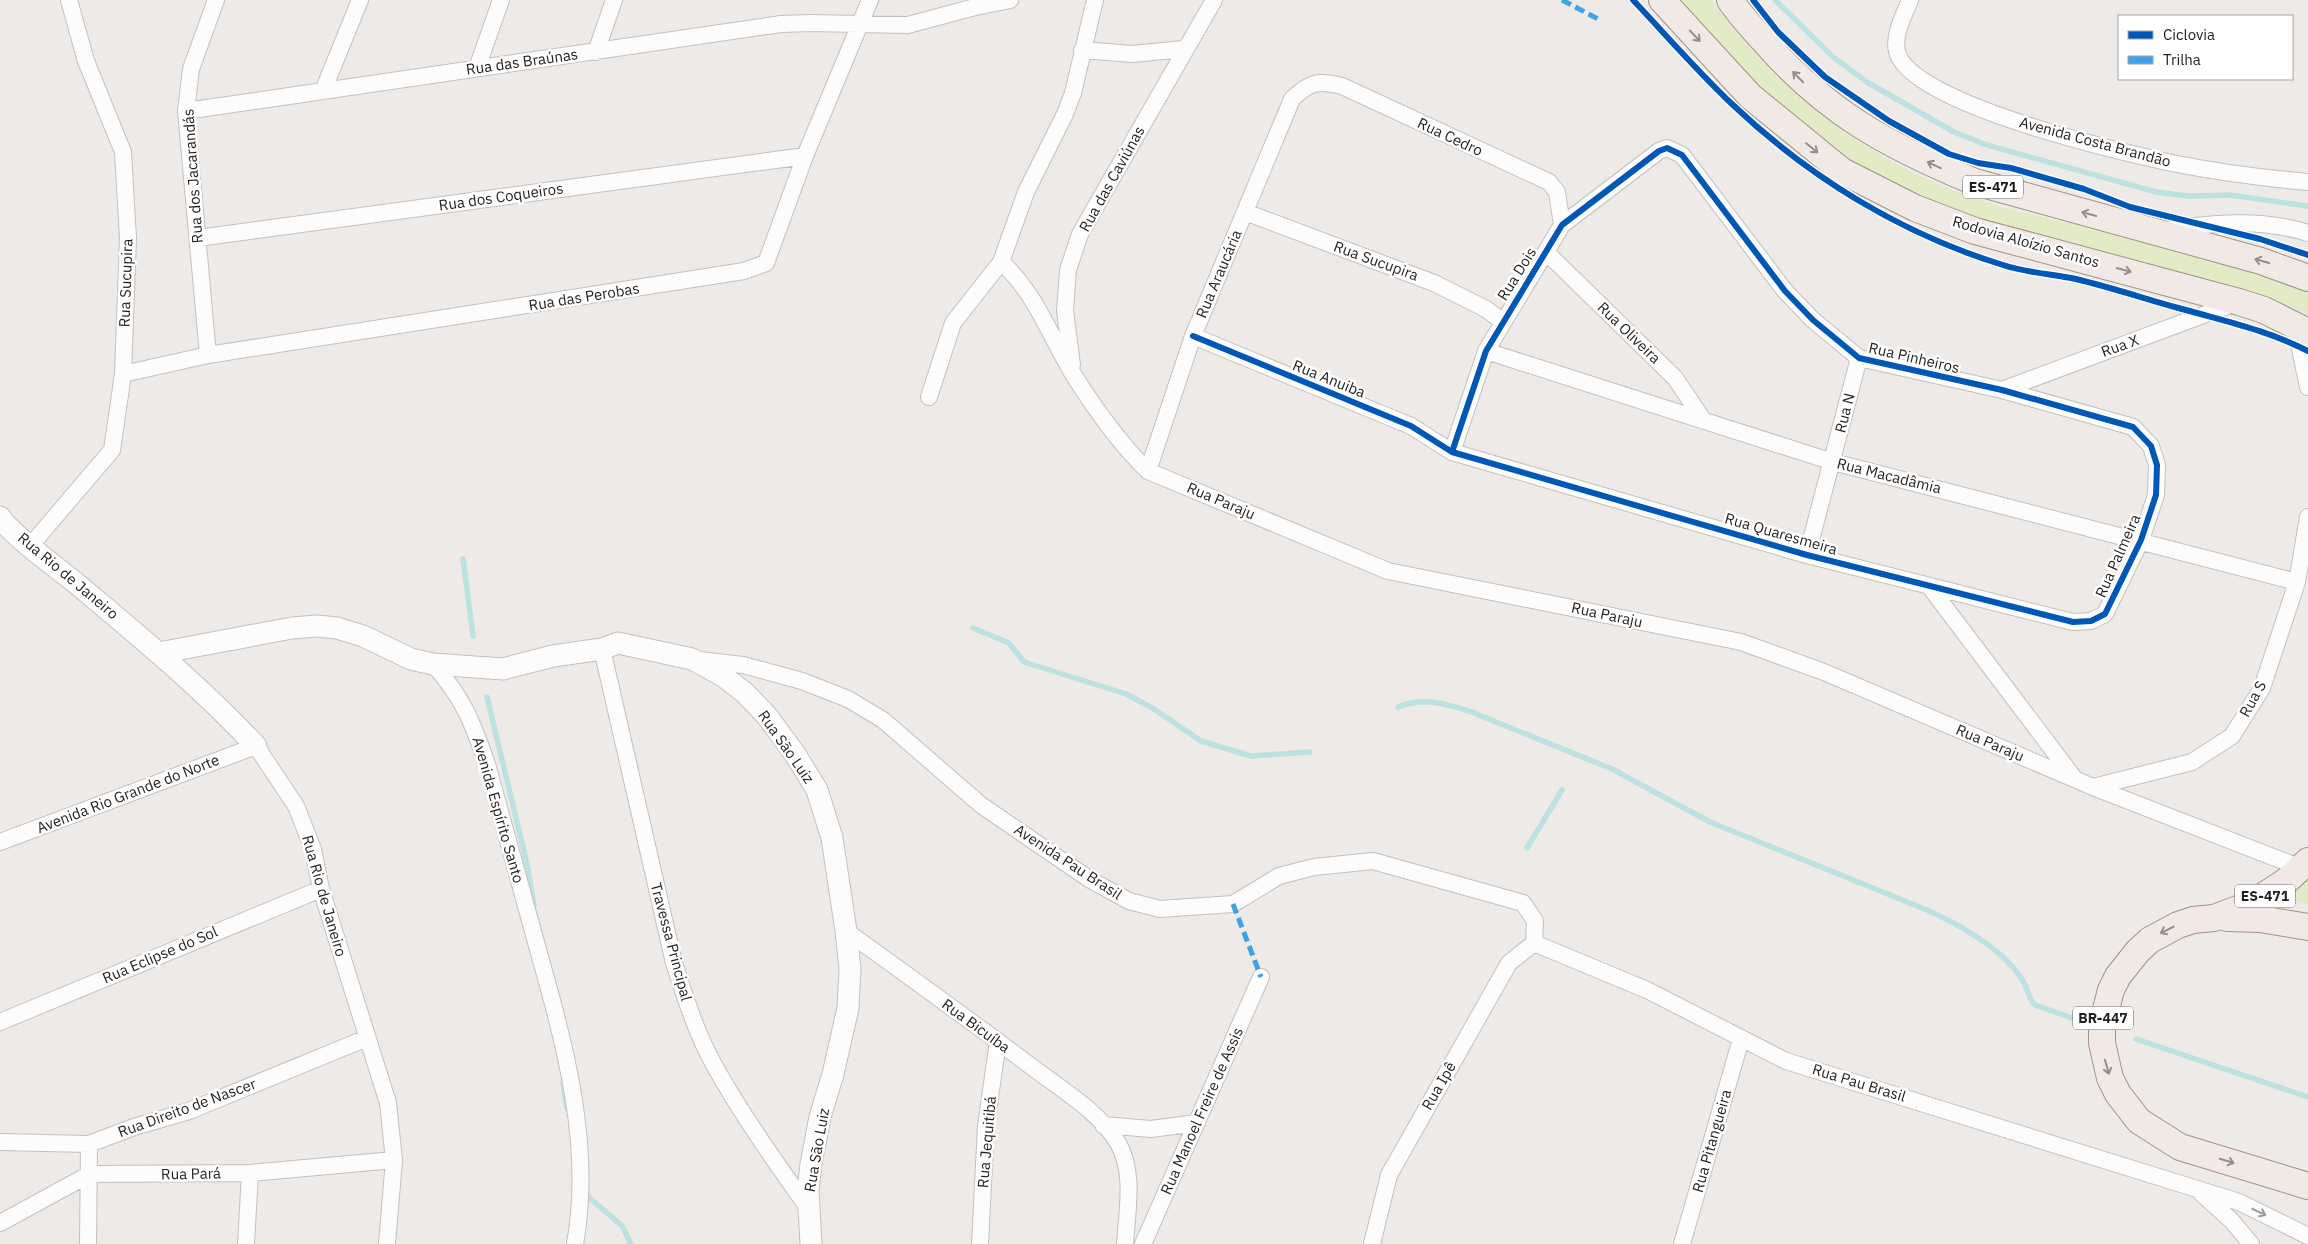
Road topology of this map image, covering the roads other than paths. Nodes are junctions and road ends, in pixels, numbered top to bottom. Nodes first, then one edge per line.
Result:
1 (70, 0) edge
2 (216, 0) edge
3 (360, 0) edge
4 (501, 0) edge
5 (614, 0) edge
6 (870, 0) edge
7 (1010, 0) edge
8 (1095, 0) edge
9 (1214, 0) edge
10 (1662, 0) edge
11 (1730, 0) edge
12 (1910, 0) edge
13 (860, 24) junction
14 (1184, 49) junction
15 (1082, 50) junction
16 (596, 52) junction
17 (477, 68) junction
18 (1306, 85) joint
19 (323, 91) junction
20 (186, 111) junction
21 (1659, 151) joint
22 (805, 156) junction
23 (2308, 182) edge
24 (1245, 212) junction
25 (1562, 225) junction
26 (2156, 232) junction
27 (2308, 233) edge
28 (198, 238) junction
29 (1546, 252) junction
30 (1001, 262) junction
31 (2308, 278) edge
32 (2239, 302) junction
33 (1502, 321) junction
34 (2302, 328) edge
35 (1193, 336) junction
36 (1486, 351) junction
37 (208, 356) junction
38 (1859, 358) junction
39 (123, 374) junction
40 (1073, 374) junction
41 (2308, 387) edge
42 (2002, 390) junction
43 (929, 397) dead end
44 (1704, 421) junction
45 (2133, 427) joint
46 (1452, 452) junction
47 (1832, 462) junction
48 (1148, 471) junction
49 (2308, 517) edge
50 (0, 518) edge
51 (2141, 540) junction
52 (30, 546) junction
53 (1807, 555) junction
54 (2297, 582) junction
55 (1929, 586) junction
56 (2105, 614) joint
57 (602, 649) junction
58 (160, 653) junction
59 (692, 660) junction
60 (433, 664) junction
61 (256, 746) junction
62 (2075, 779) junction
63 (2093, 787) junction
64 (0, 842) edge
65 (2305, 864) edge
66 (320, 889) junction
67 (2214, 918) junction
68 (2308, 927) edge
69 (846, 931) junction
70 (1534, 943) junction
71 (1262, 977) dead end
72 (0, 1022) edge
73 (366, 1038) junction
74 (1741, 1039) junction
75 (998, 1041) junction
76 (1197, 1123) junction
77 (1103, 1125) junction
78 (0, 1142) edge
79 (90, 1144) junction
80 (394, 1160) junction
81 (250, 1173) junction
82 (90, 1174) junction
83 (2308, 1186) edge
84 (2197, 1190) junction
85 (808, 1208) junction
86 (0, 1223) edge
87 (2308, 1236) edge
88 (88, 1244) edge
89 (246, 1244) edge
90 (386, 1244) edge
91 (575, 1244) edge
92 (811, 1244) edge
93 (980, 1244) edge
94 (1125, 1244) edge
95 (1143, 1244) edge
96 (1372, 1244) edge
97 (1682, 1244) edge
98 (2250, 1244) edge

1 - 39 street, Rua Sucupira
2 - 20 street, Rua dos Jacarandás
3 - 19 street
4 - 17 street
5 - 16 street
6 - 13 street, Rua das Perobas
7 - 13 street, Rua das Braúnas
8 - 15 street
9 - 14 street, Rua das Caviúnas
10 -> 32 main road, Rodovia Aloízio Santos
26 -> 11 main road, ES-471
12 - 23 street, Avenida Costa Brandão
13 - 16 street, Rua das Braúnas
13 - 22 street, Rua das Perobas
14 - 15 street
14 - 40 street, Rua das Caviúnas
15 - 30 street
16 - 17 street, Rua das Braúnas
17 - 19 street, Rua das Braúnas
18 - 24 street, Rua Araucária
18 - 25 street, Rua Cedro
19 - 20 street, Rua das Braúnas
20 - 28 street, Rua dos Jacarandás
21 - 25 street, Rua Dois
21 - 38 street, Rua Pinheiros
22 - 28 street, Rua dos Coqueiros
22 - 37 street, Rua das Perobas
24 - 33 street, Rua Sucupira
24 - 35 street, Rua Araucária
25 - 29 street, Rua Dois
26 - 27 street
31 -> 26 main road, ES-471
28 - 37 street, Rua dos Jacarandás
29 - 33 street, Rua Dois
29 - 44 street, Rua Oliveira
30 - 40 street, Rua Paraju
30 - 43 street
32 - 34 main road, Rodovia Aloízio Santos
32 - 42 street, Rua X
33 - 36 street, Rua Dois
34 - 41 street
35 - 46 street, Rua Anuiba
35 - 48 street, Rua Araucária
36 - 44 street, Rua Macadâmia
36 - 46 street, Rua Dois
37 - 39 street, Rua das Perobas
38 - 42 street, Rua Pinheiros
38 - 47 street, Rua N
39 - 52 street, Rua Sucupira
40 - 48 street, Rua Paraju
42 - 45 street, Rua Pinheiros
44 - 47 street, Rua Macadâmia
45 - 51 street, Rua Palmeira
46 - 53 street, Rua Quaresmeira
47 - 51 street, Rua Macadâmia
47 - 53 street, Rua N
48 - 62 street, Rua Paraju
49 - 54 street, Rua S
50 - 52 street, Rua Rio de Janeiro
51 - 54 street, Rua Macadâmia
51 - 56 street, Rua Palmeira
52 - 58 street, Rua Rio de Janeiro
53 - 55 street, Rua Quaresmeira
54 - 63 street, Rua S
55 - 56 street, Rua Quaresmeira
55 - 62 street
57 - 59 street, Rua São Luiz
57 - 60 street, Rua São Luiz
57 - 85 street, Travessa Principal
58 - 60 street
58 - 61 street, Rua Rio de Janeiro
59 - 69 street, Rua São Luiz
59 - 70 street, Avenida Pau Brasil
60 - 91 street, Avenida Espírito Santo
61 - 64 street, Avenida Rio Grande do Norte
61 - 66 street, Rua Rio de Janeiro
62 - 63 street, Rua Paraju
63 - 65 street, Rua Paraju
65 - 67 main road, ES-471
66 - 72 street, Rua Eclipse do Sol
66 - 73 street, Rua Rio de Janeiro
67 - 68 main road, BR-447
67 -> 83 main road, BR-447
69 - 75 street, Rua Bicuíba
69 - 85 street, Rua São Luiz
70 - 74 street, Rua Pau Brasil
70 - 96 street, Rua Ipê
71 - 76 street, Rua Manoel Freire de Assis
73 - 79 street, Rua Direito de Nascer
73 - 80 street, Rua Rio de Janeiro
74 - 84 street, Rua Pau Brasil
74 - 97 street, Rua Pitangueira
75 - 77 street, Rua Bicuíba
75 - 93 street, Rua Jequitibá
76 - 77 street
76 - 95 street, Rua Manoel Freire de Assis
77 - 94 street, Rua Bicuíba
78 - 79 street, Rua Direito de Nascer
79 - 82 street
80 - 81 street, Rua Pará
80 - 90 street, Rua Rio de Janeiro
81 - 82 street, Rua Pará
81 - 89 street
82 - 86 street, Rua Pará
82 - 88 street
84 -> 87 street, Rua Pau Brasil
84 - 98 street
85 - 92 street, Rua São Luiz

